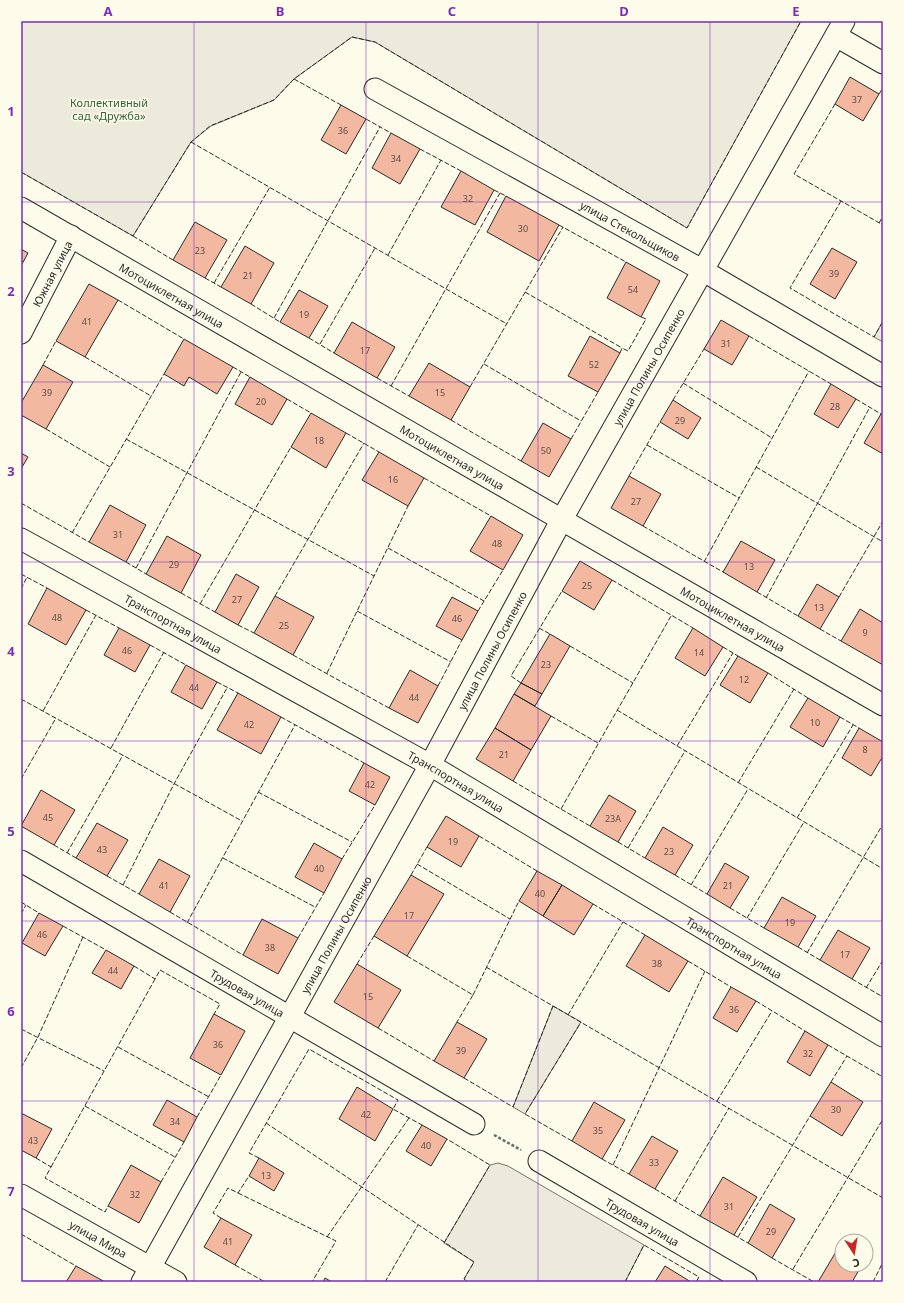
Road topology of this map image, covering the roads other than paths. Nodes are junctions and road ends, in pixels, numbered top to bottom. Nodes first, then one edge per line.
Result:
1 (840, 28) edge
2 (883, 63) edge
3 (375, 89) dead end
4 (21, 208) edge
5 (71, 236) junction
6 (702, 270) junction
7 (21, 333) edge
8 (883, 376) edge
9 (562, 519) junction
10 (21, 539) edge
11 (883, 706) edge
12 (430, 765) junction
13 (21, 861) edge
14 (290, 1016) junction
15 (883, 1036) edge
16 (474, 1124) road end
17 (539, 1161) road end
18 (21, 1196) edge
19 (146, 1275) edge
20 (176, 1282) edge
21 (746, 1282) edge

1 - 2 street
1 - 6 street, улица Полины Осипенко
3 - 6 street, улица Стекольщиков
4 - 5 street, Мотоциклетная улица
5 - 7 street, Южная улица
5 - 9 street, Мотоциклетная улица
6 - 8 street, улица Стекольщиков
6 - 9 street, улица Полины Осипенко
9 - 11 street, Мотоциклетная улица
9 - 12 street, улица Полины Осипенко
10 - 12 street, Транспортная улица
12 - 14 street, улица Полины Осипенко
12 - 15 street, Транспортная улица
13 - 14 street, Трудовая улица
14 - 16 street, Трудовая улица
14 - 19 street, улица Полины Осипенко
17 - 21 street, Трудовая улица
18 - 19 street, улица Мира
19 - 20 street, улица Мира

